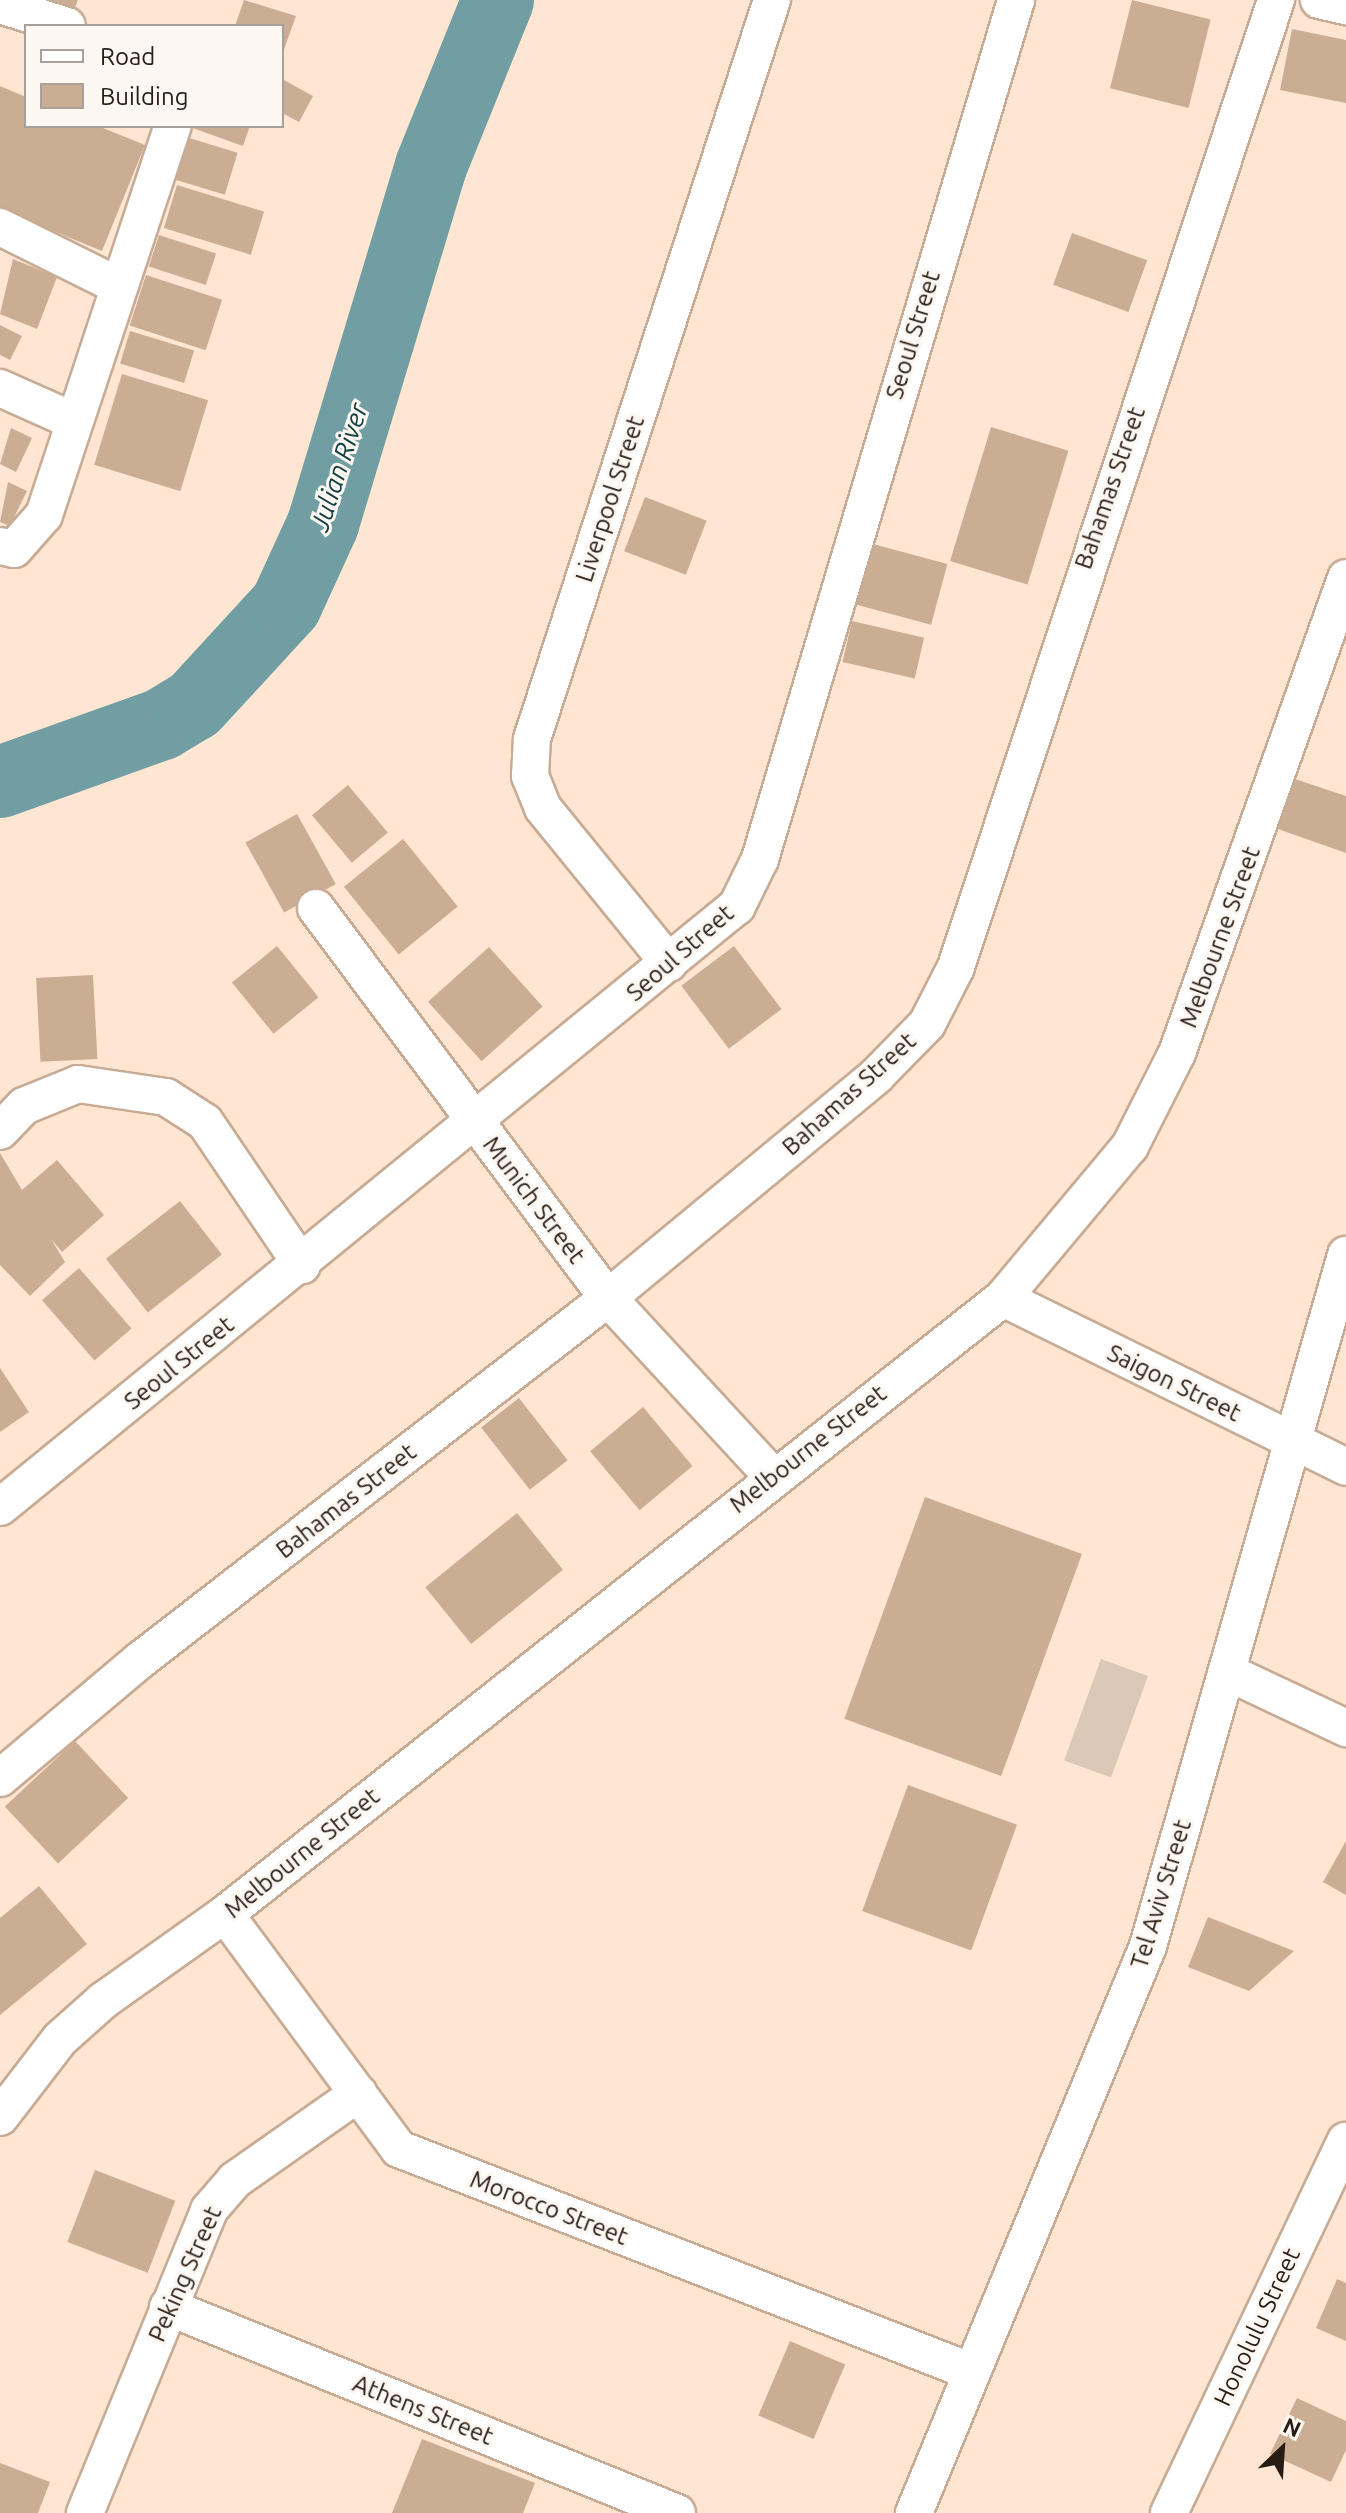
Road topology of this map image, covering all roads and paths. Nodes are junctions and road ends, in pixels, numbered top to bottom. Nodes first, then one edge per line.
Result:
1 (772, 0) edge
2 (1016, 0) edge
3 (1276, 0) edge
4 (1319, 0) edge
5 (0, 5) edge
6 (1346, 6) edge
7 (61, 24) edge
8 (172, 128) edge
9 (0, 227) edge
10 (119, 286) junction
11 (0, 388) edge
12 (72, 420) junction
13 (0, 546) edge
14 (1346, 578) edge
15 (316, 908) dead end
16 (669, 963) junction
17 (477, 1124) junction
18 (0, 1131) edge
19 (1346, 1255) edge
20 (302, 1265) junction
21 (608, 1298) junction
22 (1003, 1298) junction
23 (1288, 1439) junction
24 (1346, 1467) edge
25 (772, 1476) junction
26 (0, 1507) edge
27 (1227, 1672) junction
28 (1346, 1728) edge
29 (0, 1778) edge
30 (225, 1914) junction
31 (359, 2093) junction
32 (0, 2117) edge
33 (1346, 2141) edge
34 (168, 2307) junction
35 (972, 2372) junction
36 (85, 2513) edge
37 (677, 2513) edge
38 (914, 2513) edge
39 (1169, 2513) edge

1 - 16 street, Liverpool Street
2 - 16 street, Seoul Street
3 - 21 street, Bahamas Street
4 - 6 street
5 - 7 street
8 - 10 street
9 - 10 street
10 - 12 street
11 - 12 street
12 - 13 street
14 - 22 street, Melbourne Street
15 - 17 street, Munich Street
16 - 17 street, Seoul Street
17 - 20 street, Seoul Street
17 - 21 street, Munich Street
18 - 20 street
19 - 23 street, Tel Aviv Street
20 - 26 street, Seoul Street
21 - 25 street, Munich Street
21 - 29 street, Bahamas Street
22 - 23 street, Saigon Street
22 - 25 street, Melbourne Street
23 - 24 street, Saigon Street
23 - 27 street, Tel Aviv Street
25 - 30 street, Melbourne Street
27 - 28 street
27 - 35 street, Tel Aviv Street
30 - 31 street, Morocco Street
30 - 32 street, Melbourne Street
31 - 34 street, Peking Street
31 - 35 street, Morocco Street
33 - 39 street, Honolulu Street
34 - 36 street, Peking Street
34 - 37 street, Athens Street
35 - 38 street, Tel Aviv Street

